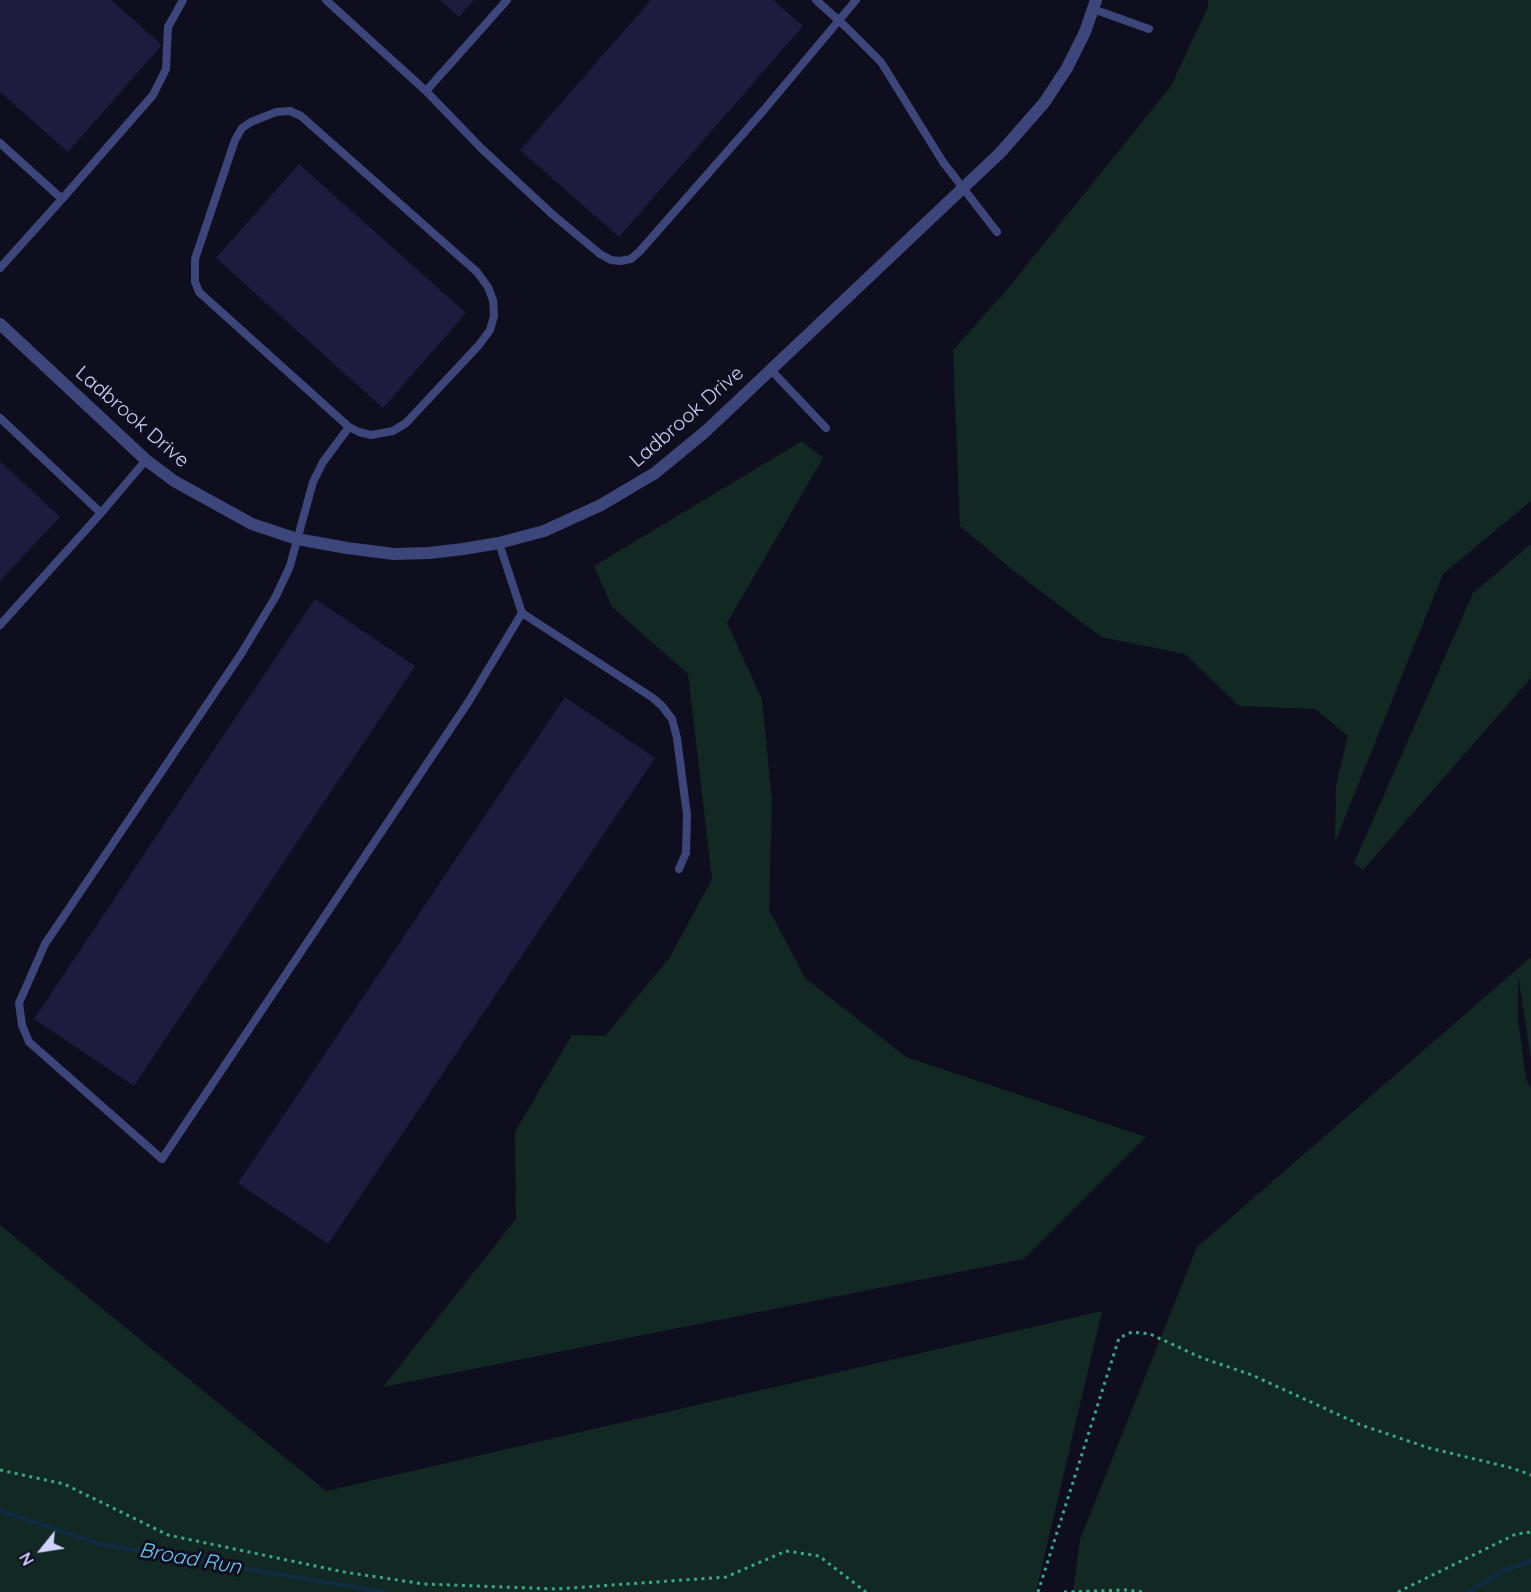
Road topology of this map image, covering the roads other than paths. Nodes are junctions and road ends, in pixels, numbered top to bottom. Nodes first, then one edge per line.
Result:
1 (183, 0) edge
2 (326, 0) edge
3 (507, 0) edge
4 (816, 0) edge
5 (856, 0) edge
6 (1094, 4) edge
7 (839, 20) junction
8 (1149, 29) dead end
9 (426, 91) junction
10 (0, 143) edge
11 (963, 188) junction
12 (62, 199) junction
13 (997, 232) dead end
14 (0, 267) edge
15 (0, 324) edge
16 (771, 370) junction
17 (0, 418) edge
18 (350, 427) junction
19 (826, 428) dead end
20 (146, 460) junction
21 (101, 513) junction
22 (297, 539) junction
23 (499, 543) junction
24 (522, 613) junction
25 (0, 625) edge
26 (679, 869) dead end

1 - 12 lane
2 - 9 lane
3 - 9 lane
4 - 7 lane
5 - 7 lane
6 - 8 lane
6 - 11 street, Ladbrook Drive
7 - 9 lane
7 - 11 lane
10 - 12 lane
11 - 13 lane
11 - 16 street, Ladbrook Drive
12 - 14 lane
15 - 20 street, Ladbrook Drive
16 - 19 lane
16 - 23 street, Ladbrook Drive
17 - 21 lane
18 - 18 lane
18 - 22 lane
20 - 21 lane
20 - 22 street, Ladbrook Drive
21 - 25 lane
22 - 23 street, Ladbrook Drive
22 - 24 lane
23 - 24 lane
24 - 26 lane

